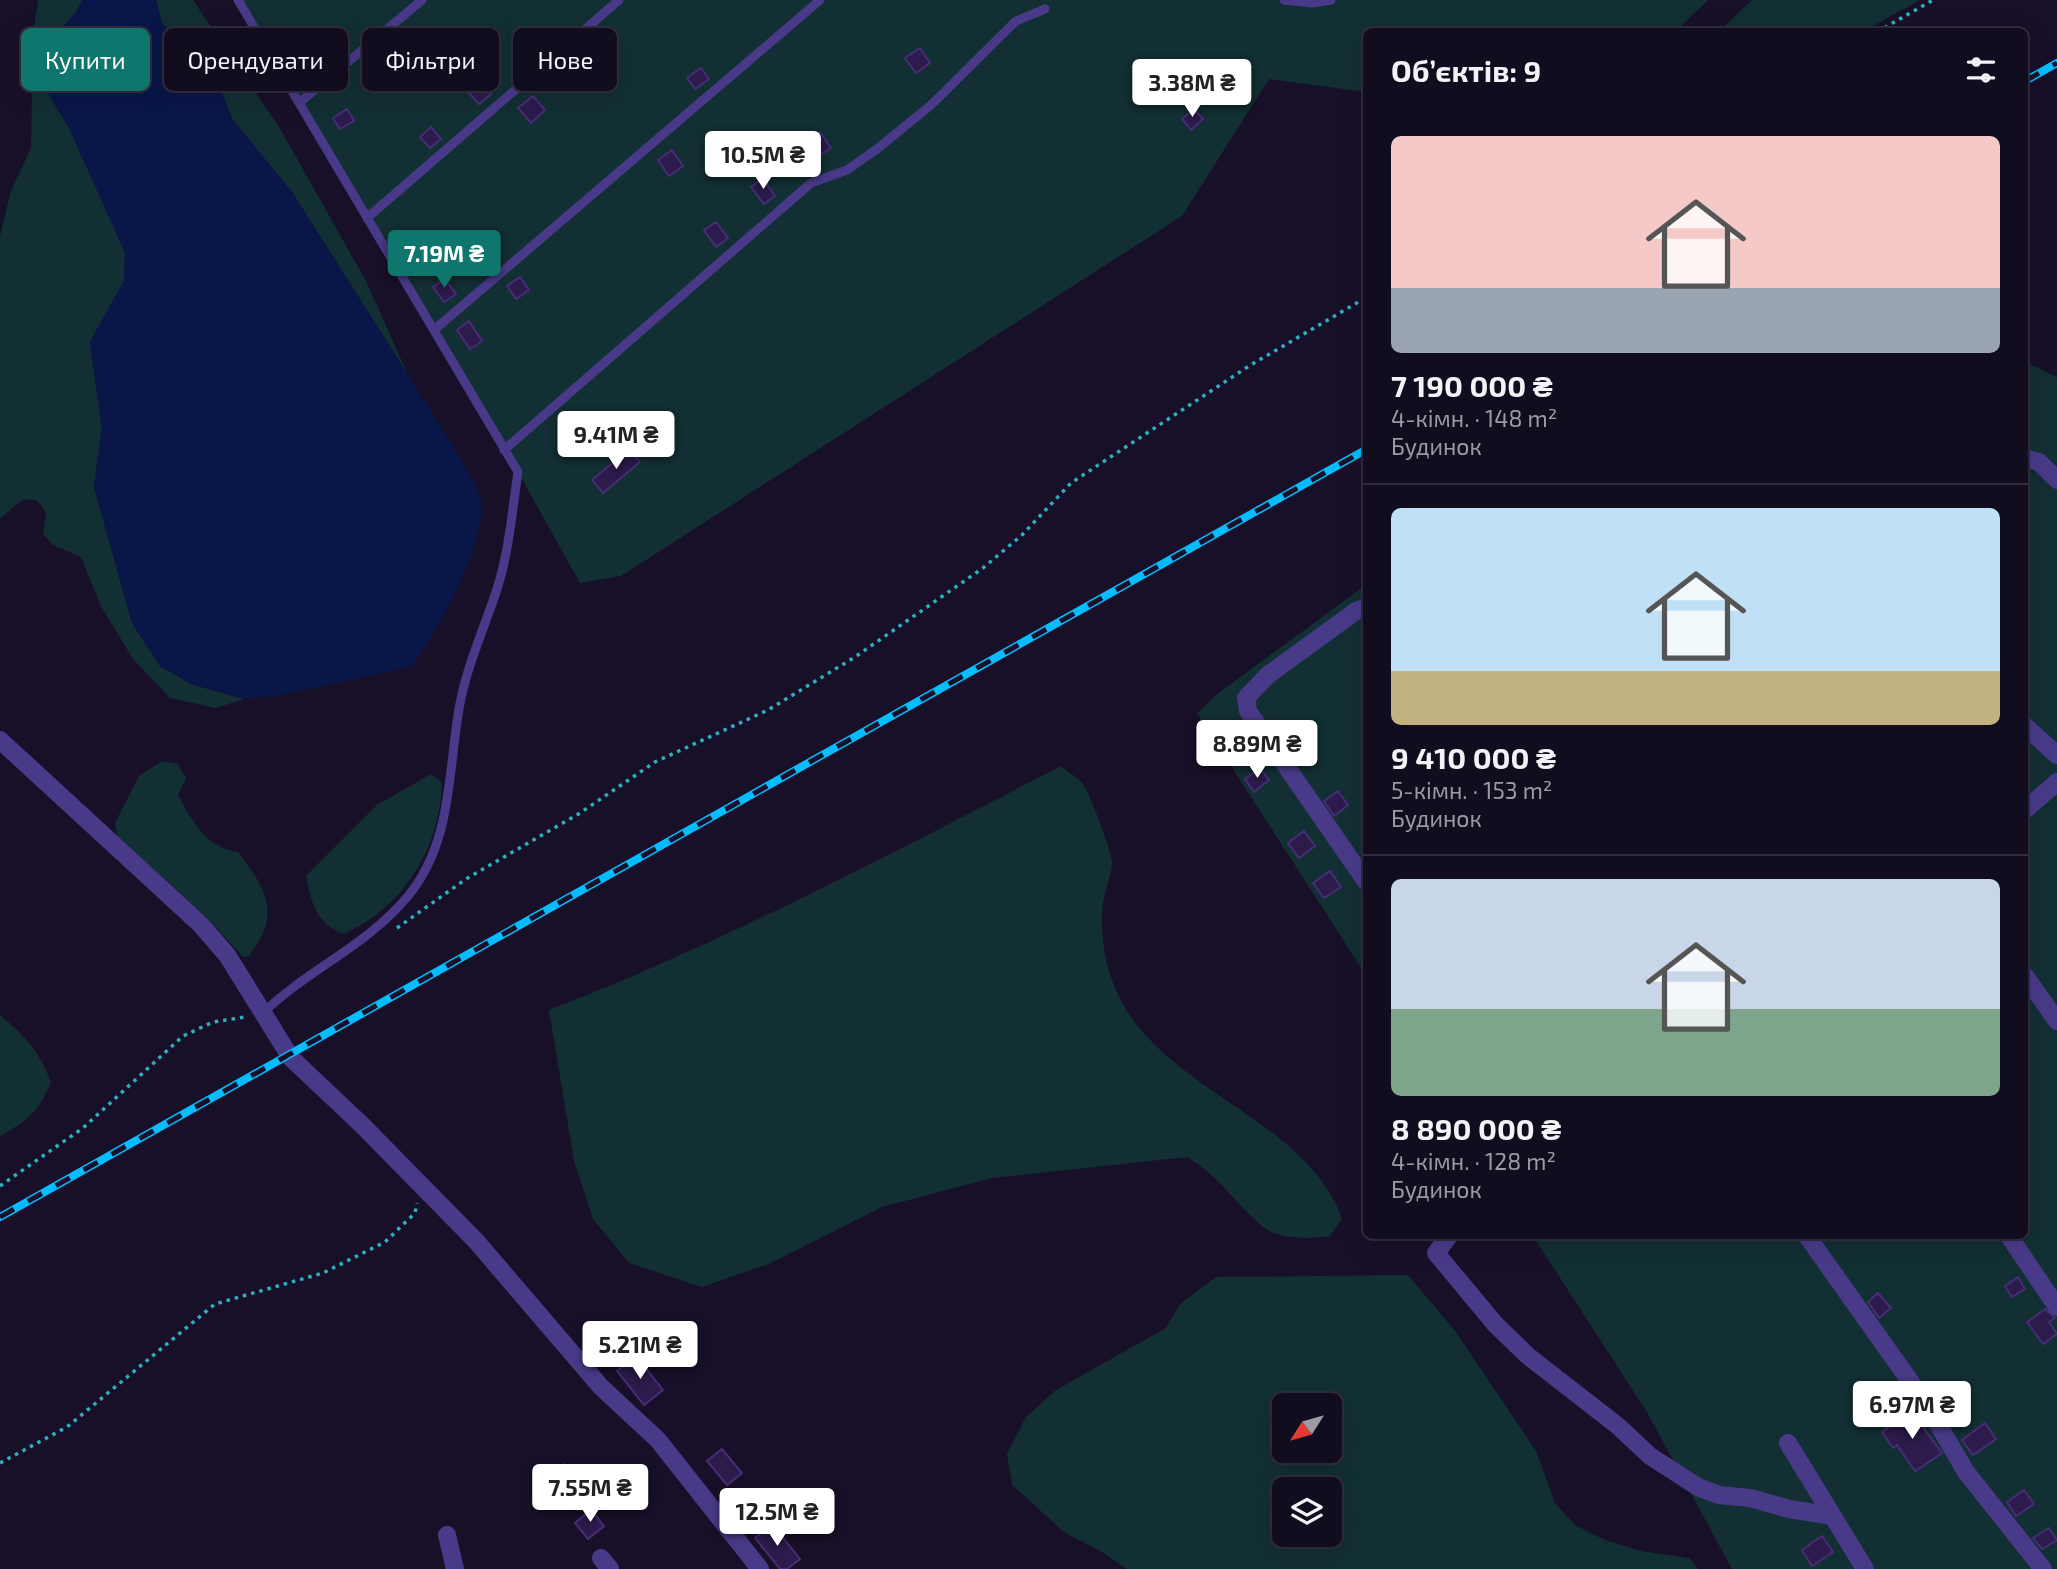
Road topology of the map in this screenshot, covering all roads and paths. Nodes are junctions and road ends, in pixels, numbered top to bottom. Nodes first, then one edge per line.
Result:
1 (238, 0) edge
2 (422, 0) edge
3 (619, 0) edge
4 (820, 0) edge
5 (1284, 0) edge
6 (1331, 0) edge
7 (1933, 0) edge
8 (1045, 9) dead end
9 (1884, 28) edge
10 (299, 103) junction
11 (367, 218) junction
12 (1363, 299) edge
13 (434, 330) junction
14 (504, 450) junction
15 (2028, 459) edge
16 (2057, 480) edge
17 (1363, 608) edge
18 (2028, 729) edge
19 (0, 740) edge
20 (2057, 755) edge
21 (2057, 782) edge
22 (2028, 807) edge
23 (1363, 877) edge
24 (393, 931) dead end
25 (2028, 980) edge
26 (262, 1014) junction
27 (2057, 1021) edge
28 (422, 1184) junction
29 (0, 1186) edge
30 (1447, 1239) edge
31 (1809, 1239) edge
32 (2011, 1239) edge
33 (2057, 1307) edge
34 (1788, 1443) dead end
35 (0, 1463) edge
36 (1833, 1516) junction
37 (447, 1535) dead end
38 (456, 1569) edge
39 (760, 1569) edge
40 (1865, 1569) edge
41 (2043, 1569) edge

1 - 10 lane
2 - 10 lane
3 - 11 lane
4 - 13 lane
5 - 6 lane
7 - 9 path
8 - 14 lane
10 - 11 lane
11 - 13 lane
12 - 24 path
13 - 14 lane
14 - 26 lane
15 - 16 street
17 - 23 street
18 - 20 street
19 - 26 street
21 - 22 street
25 - 27 street
26 - 28 street
26 - 29 path
28 - 35 path
28 - 39 street
30 - 36 street
31 - 41 street
32 - 33 street
34 - 36 street
36 - 40 street
37 - 38 street

